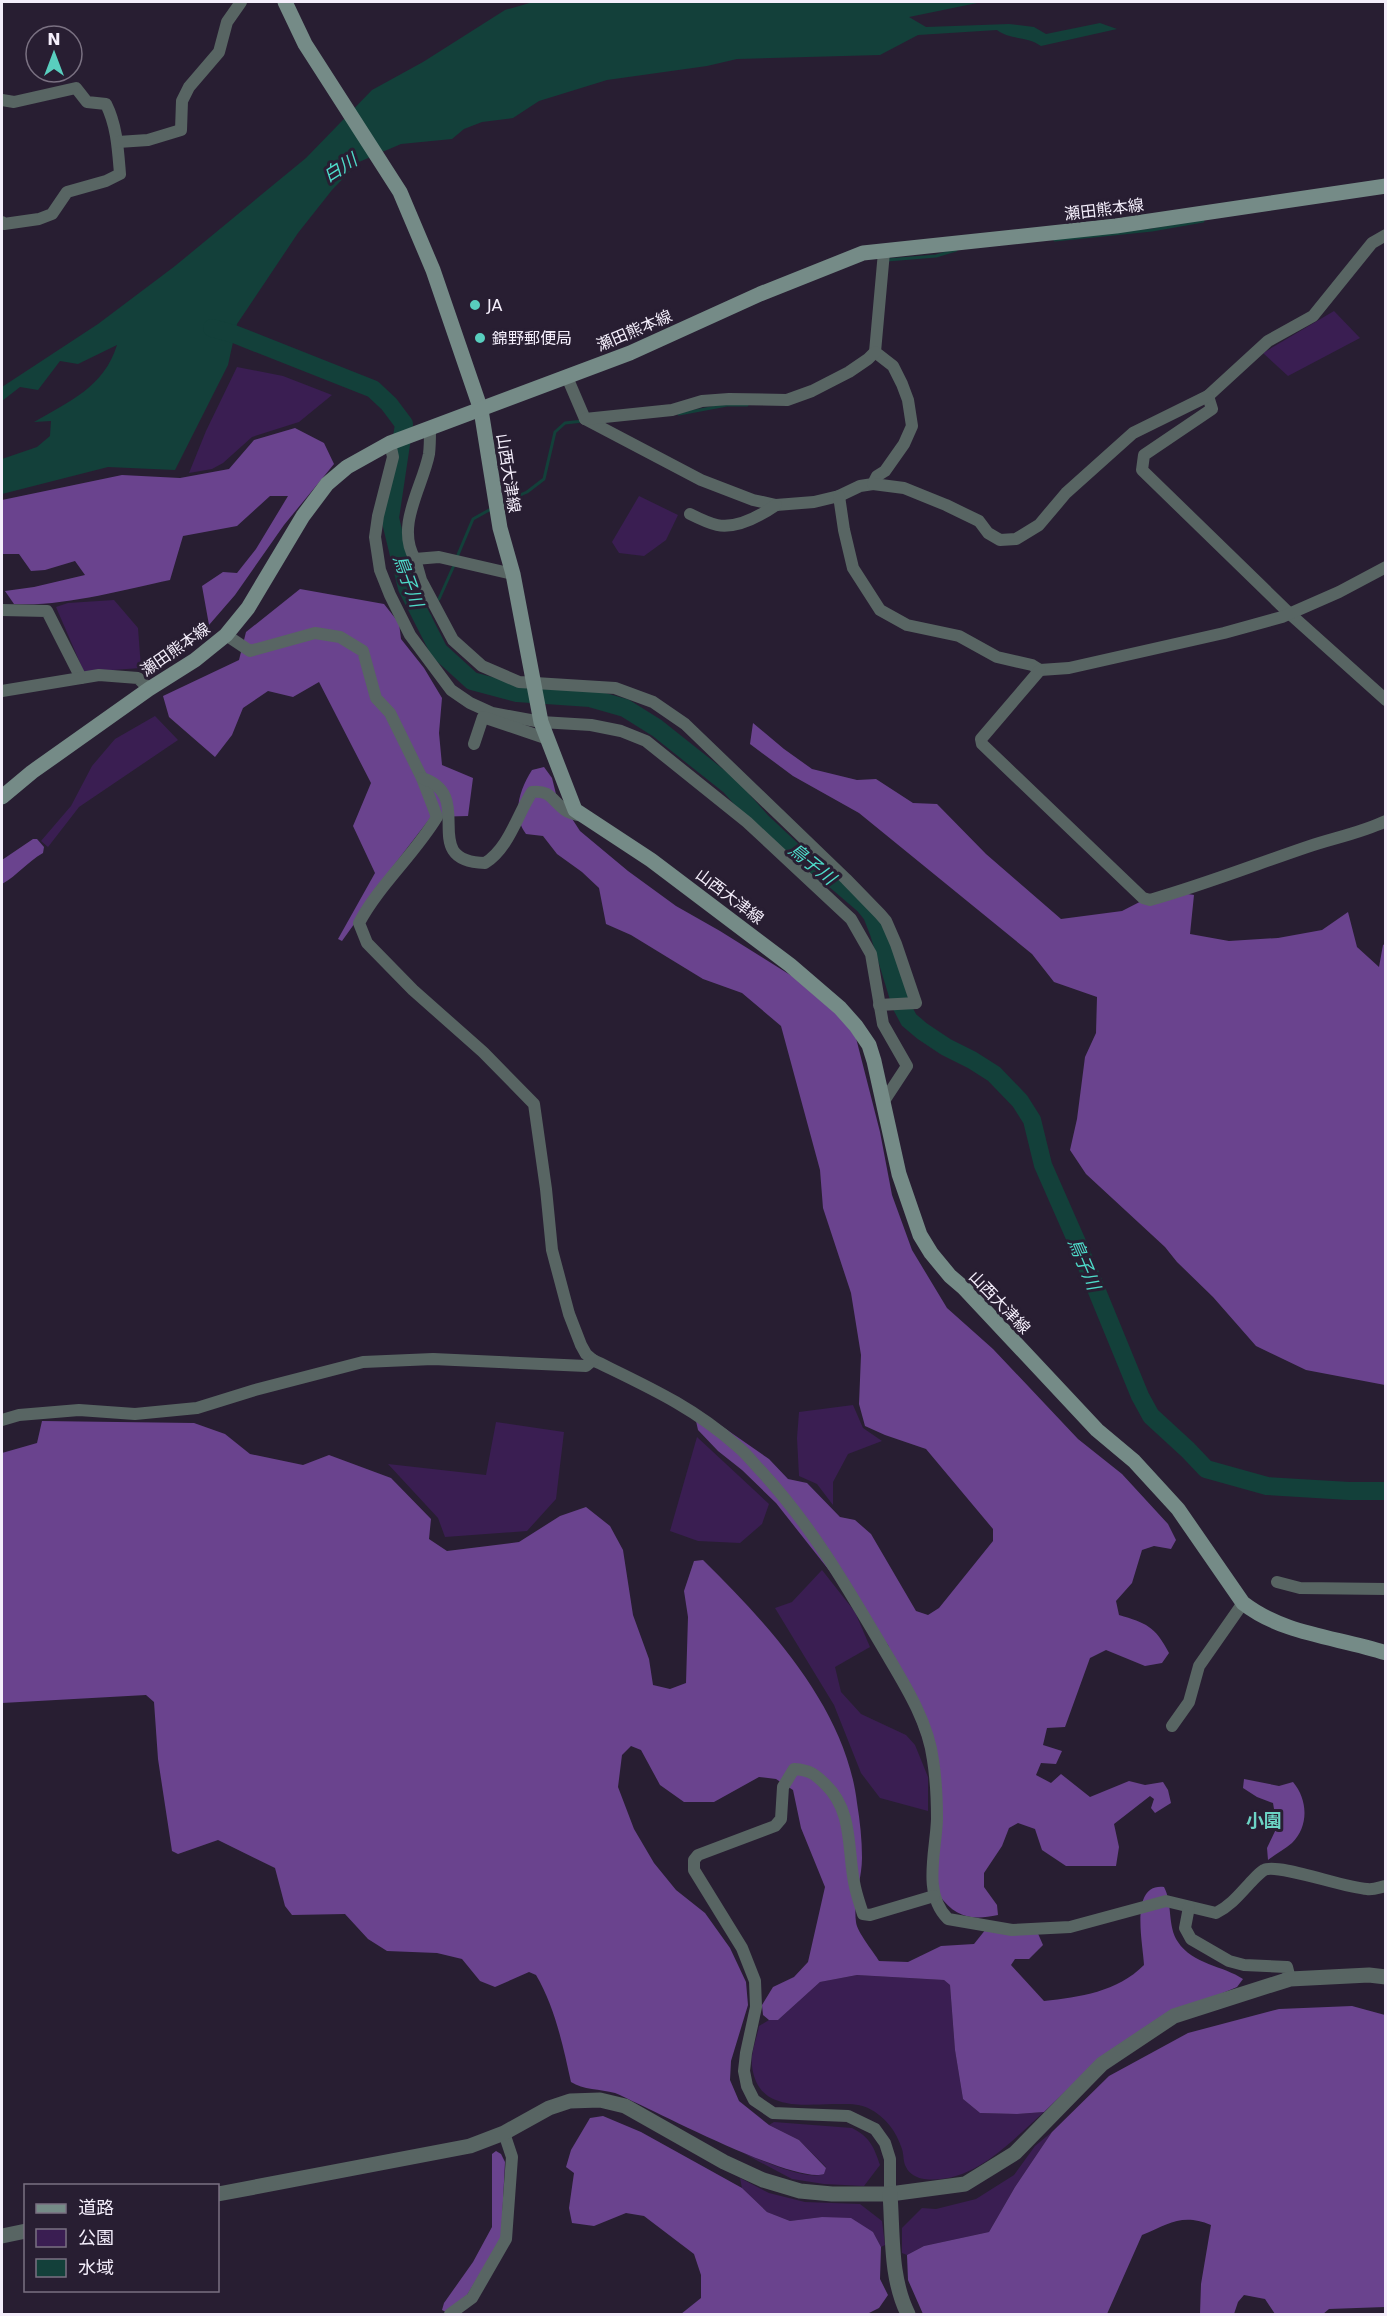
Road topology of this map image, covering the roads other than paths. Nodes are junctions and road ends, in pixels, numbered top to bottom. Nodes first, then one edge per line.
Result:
1 (241, 2) edge
2 (285, 2) edge
3 (2, 100) edge
4 (117, 141) junction
5 (1386, 186) edge
6 (2, 222) edge
7 (1386, 235) edge
8 (884, 252) junction
9 (875, 352) junction
10 (567, 376) junction
11 (1208, 396) junction
12 (481, 410) junction
13 (585, 419) junction
14 (430, 430) junction
15 (390, 443) junction
16 (873, 484) junction
17 (839, 496) junction
18 (776, 505) junction
19 (690, 514) dead end
20 (416, 558) junction
21 (1386, 567) edge
22 (513, 574) junction
23 (2, 610) edge
24 (1289, 613) junction
25 (226, 635) junction
26 (1040, 670) junction
27 (81, 678) junction
28 (534, 685) junction
29 (149, 689) junction
30 (2, 691) edge
31 (1386, 700) edge
32 (540, 719) junction
33 (548, 739) junction
34 (474, 744) dead end
35 (422, 778) junction
36 (2, 797) edge
37 (585, 816) junction
38 (1386, 821) edge
39 (881, 1005) junction
40 (884, 1101) junction
41 (593, 1360) junction
42 (2, 1420) edge
43 (1277, 1582) dead end
44 (1386, 1589) edge
45 (1243, 1603) junction
46 (1386, 1653) edge
47 (1172, 1726) dead end
48 (1386, 1886) edge
49 (934, 1896) junction
50 (1189, 1907) junction
51 (1386, 1977) edge
52 (1290, 1979) junction
53 (504, 2133) junction
54 (219, 2194) edge
55 (890, 2194) junction
56 (24, 2231) edge
57 (2, 2236) edge
58 (472, 2298) junction
59 (450, 2314) edge
60 (471, 2314) edge
61 (908, 2314) edge

1 - 4 street
2 - 12 main road, 山西大津線
3 - 4 street
4 - 6 street
5 - 8 main road, 瀬田熊本線
7 - 11 street
8 - 9 street
8 - 10 main road, 瀬田熊本線
9 - 13 street
9 - 16 street
10 - 12 main road, 瀬田熊本線
10 - 13 street
11 - 16 street
11 - 24 street
12 - 14 main road, 瀬田熊本線
12 - 22 main road, 山西大津線
13 - 18 street
14 - 15 main road, 瀬田熊本線
14 - 20 street
15 - 25 main road, 瀬田熊本線
15 - 32 street
16 - 17 street
17 - 18 street
17 - 26 street
18 - 19 street
20 - 22 street
20 - 28 street
21 - 24 street
22 - 28 main road, 山西大津線
23 - 27 street
24 - 26 street
24 - 31 street
25 - 29 main road, 瀬田熊本線
25 - 35 street
26 - 38 street
27 - 29 street
27 - 30 street
28 - 32 main road, 山西大津線
28 - 39 street
29 - 36 main road, 瀬田熊本線
32 - 33 main road, 山西大津線
32 - 39 street
33 - 34 street
33 - 37 main road, 山西大津線
35 - 37 street
35 - 41 street
37 - 40 main road, 山西大津線
39 - 40 street
40 - 45 main road, 山西大津線
41 - 42 street
41 - 49 street
43 - 44 street
45 - 46 main road, 山西大津線
45 - 47 street
48 - 50 street
49 - 50 street
49 - 55 street
50 - 52 street
51 - 52 street
52 - 55 street
53 - 54 street
53 - 55 street
53 - 58 street
55 - 61 street
56 - 57 street
58 - 59 street
58 - 60 street

